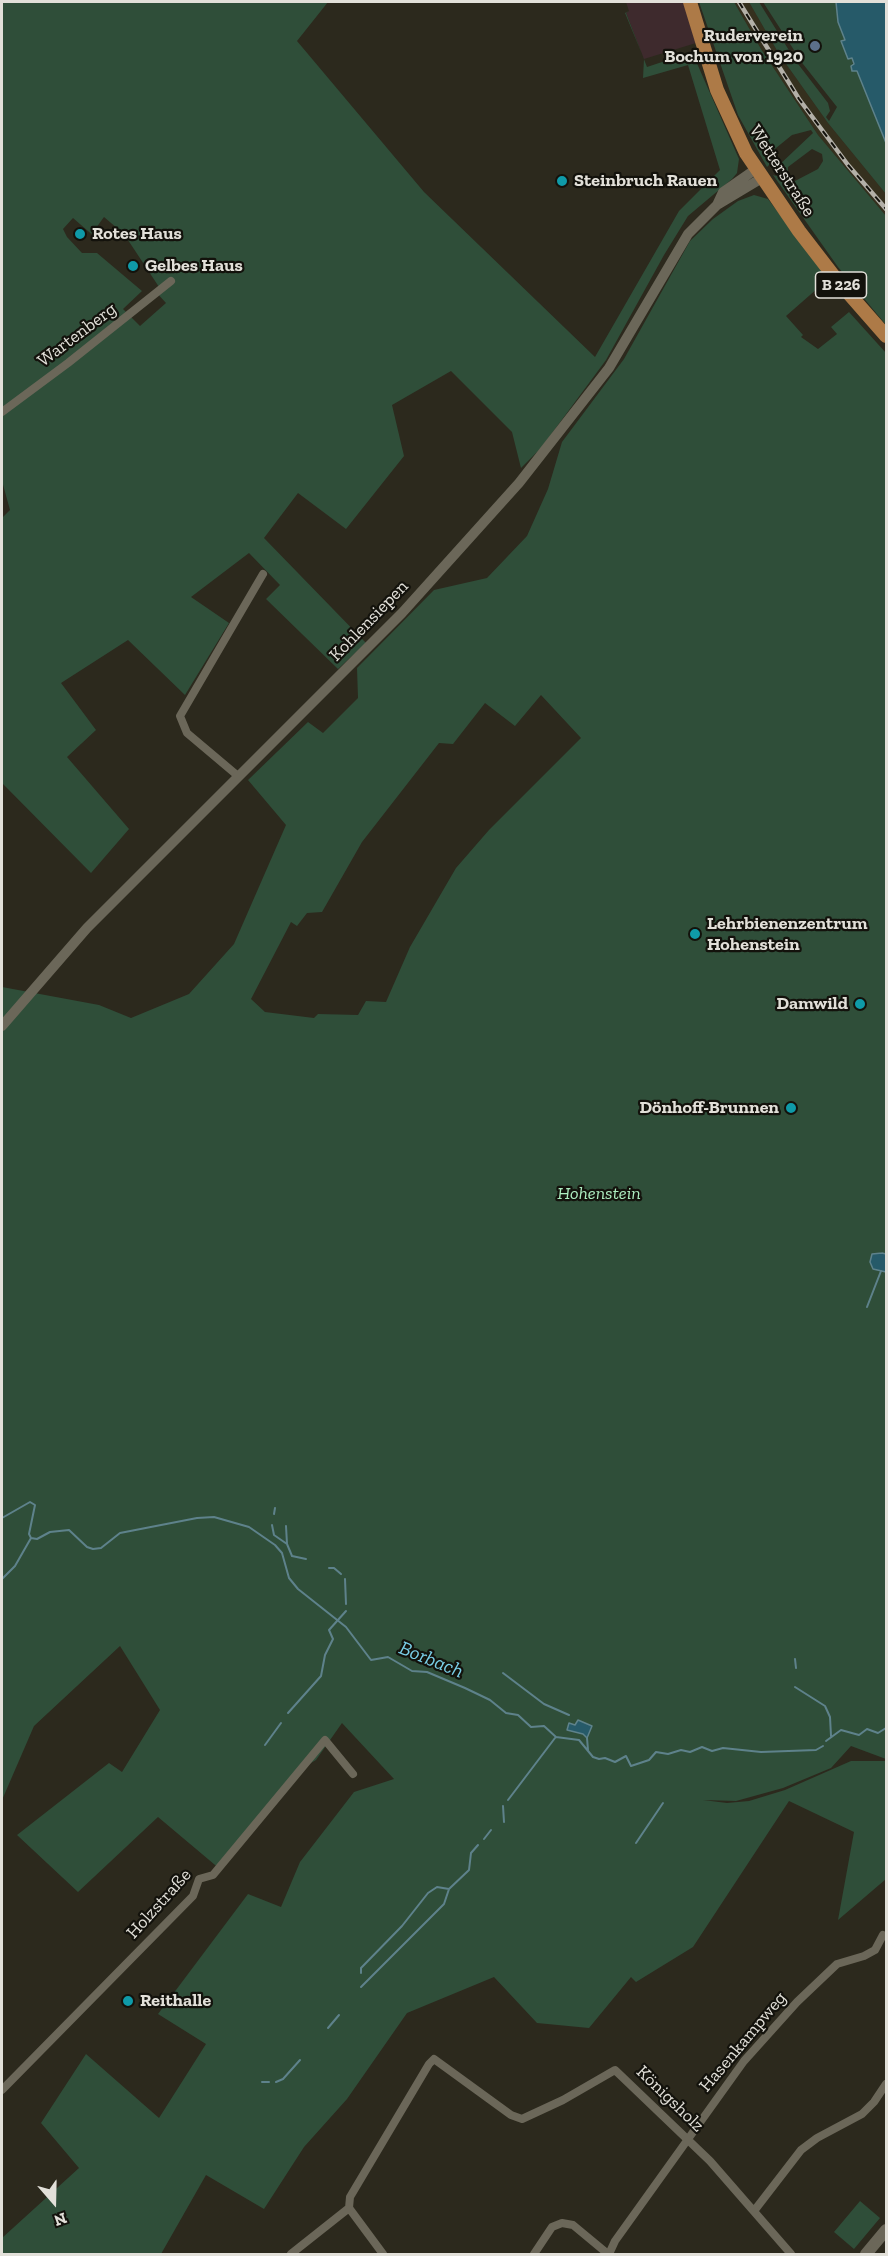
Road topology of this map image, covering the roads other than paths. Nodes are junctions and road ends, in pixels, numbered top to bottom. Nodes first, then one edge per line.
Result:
1 (690, 2) edge
2 (759, 173) junction
3 (171, 281) dead end
4 (886, 336) edge
5 (2, 412) edge
6 (263, 574) dead end
7 (238, 776) junction
8 (2, 1026) edge
9 (353, 1774) dead end
10 (883, 1935) dead end
11 (886, 2084) edge
12 (2, 2090) edge
13 (687, 2139) junction
14 (348, 2208) junction
15 (754, 2211) junction
16 (886, 2230) edge
17 (291, 2254) edge
18 (383, 2254) edge
19 (534, 2254) edge
20 (608, 2254) edge
21 (791, 2254) edge
22 (866, 2254) edge

1 - 2 main road, Wetterstraße / B 226
2 - 4 main road, Wetterstraße / B 226
2 - 7 street, Kohlensiepen
3 - 5 street, Wartenberg
6 - 7 street
7 - 8 street, Kohlensiepen
9 - 12 street, Holzstraße
10 - 13 street, Hasenkampweg
11 - 15 street
13 - 14 street, Königsholz
13 - 15 street, Königsholz
13 - 20 street, Hasenkampweg
14 - 17 street, Königsholz
14 - 18 street
15 - 21 street, Königsholz
16 - 22 main road
19 - 20 street, Hasenkampweg

